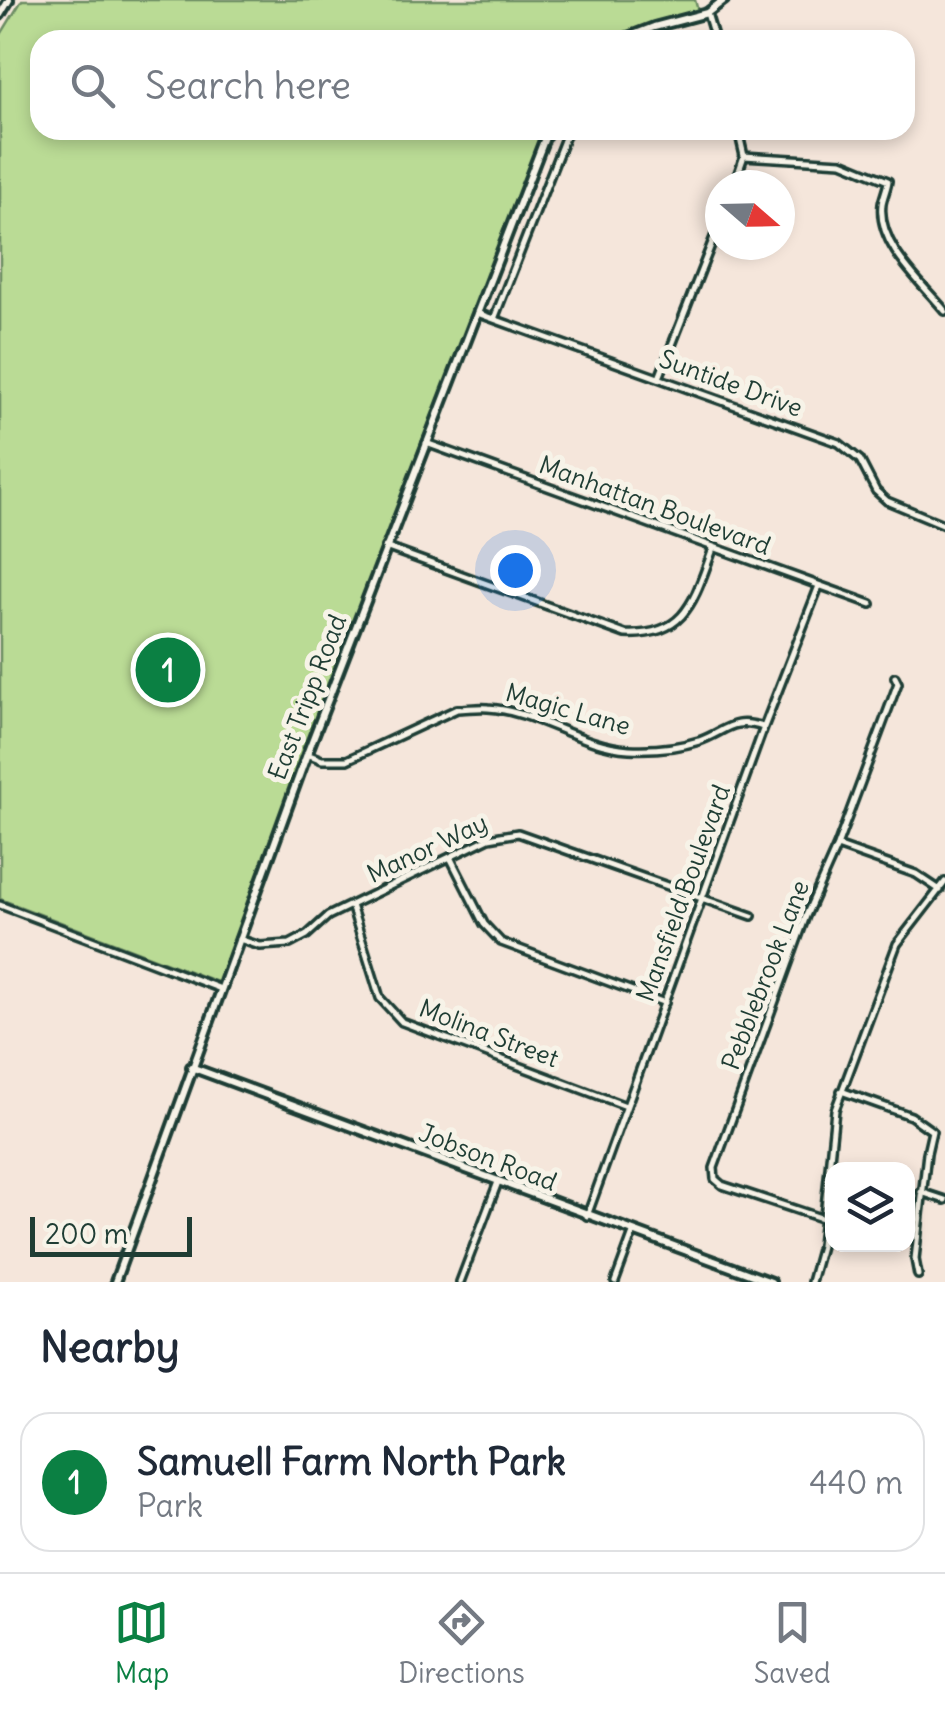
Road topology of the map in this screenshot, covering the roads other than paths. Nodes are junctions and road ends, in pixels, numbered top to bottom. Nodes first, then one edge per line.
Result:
1 (8, 0) edge
2 (724, 0) edge
3 (707, 13) junction
4 (0, 14) edge
5 (652, 30) edge
6 (712, 30) edge
7 (544, 140) edge
8 (564, 140) edge
9 (740, 140) edge
10 (744, 156) junction
11 (739, 170) edge
12 (705, 260) edge
13 (945, 311) edge
14 (477, 313) junction
15 (494, 319) junction
16 (659, 378) junction
17 (426, 443) junction
18 (945, 526) edge
19 (385, 547) junction
20 (713, 550) junction
21 (819, 586) junction
22 (871, 604) dead end
23 (895, 677) dead end
24 (764, 727) junction
25 (307, 754) junction
26 (838, 846) junction
27 (450, 857) junction
28 (945, 882) edge
29 (940, 890) junction
30 (704, 897) junction
31 (0, 905) edge
32 (351, 905) junction
33 (752, 916) dead end
34 (239, 939) junction
35 (220, 989) junction
36 (665, 1003) junction
37 (191, 1067) junction
38 (841, 1091) junction
39 (626, 1106) junction
40 (498, 1182) junction
41 (922, 1192) junction
42 (945, 1200) edge
43 (587, 1216) junction
44 (824, 1219) junction
45 (633, 1233) junction
46 (918, 1275) dead end
47 (115, 1282) edge
48 (460, 1282) edge
49 (615, 1282) edge
50 (771, 1282) edge
51 (811, 1282) edge

1 - 4 street
2 - 3 street
3 - 5 street
3 - 6 street
7 - 14 street, East Tripp Road
8 - 15 street
9 - 10 street
10 - 11 street
10 - 13 street
12 - 16 street
14 - 15 street, Suntide Drive
14 - 17 street, East Tripp Road
15 - 16 street, Suntide Drive
16 - 18 street, Suntide Drive
17 - 19 street, East Tripp Road
17 - 20 street, Manhattan Boulevard
19 - 20 street
19 - 25 street, East Tripp Road
20 - 21 street, Manhattan Boulevard
21 - 22 street, Manhattan Boulevard
21 - 24 street, Mansfield Boulevard
23 - 26 street, Pebblebrook Lane
24 - 25 street, Magic Lane
24 - 30 street, Mansfield Boulevard
25 - 34 street, East Tripp Road
26 - 29 street
26 - 44 street, Pebblebrook Lane
27 - 30 street, Manor Way
27 - 32 street, Manor Way
27 - 36 street
28 - 29 street
29 - 38 street
30 - 33 street, Manor Way
30 - 36 street, Mansfield Boulevard
31 - 35 street
32 - 34 street, Manor Way
32 - 39 street, Molina Street
34 - 35 street, East Tripp Road
35 - 37 street, East Tripp Road
36 - 39 street, Mansfield Boulevard
37 - 40 street, Jobson Road
37 - 47 street, East Tripp Road
38 - 41 street
38 - 44 street
39 - 43 street, Mansfield Boulevard
40 - 43 street, Jobson Road
40 - 48 street
41 - 42 street
41 - 46 street
43 - 45 street, Jobson Road
44 - 51 street
45 - 49 street
45 - 50 street, Jobson Road

